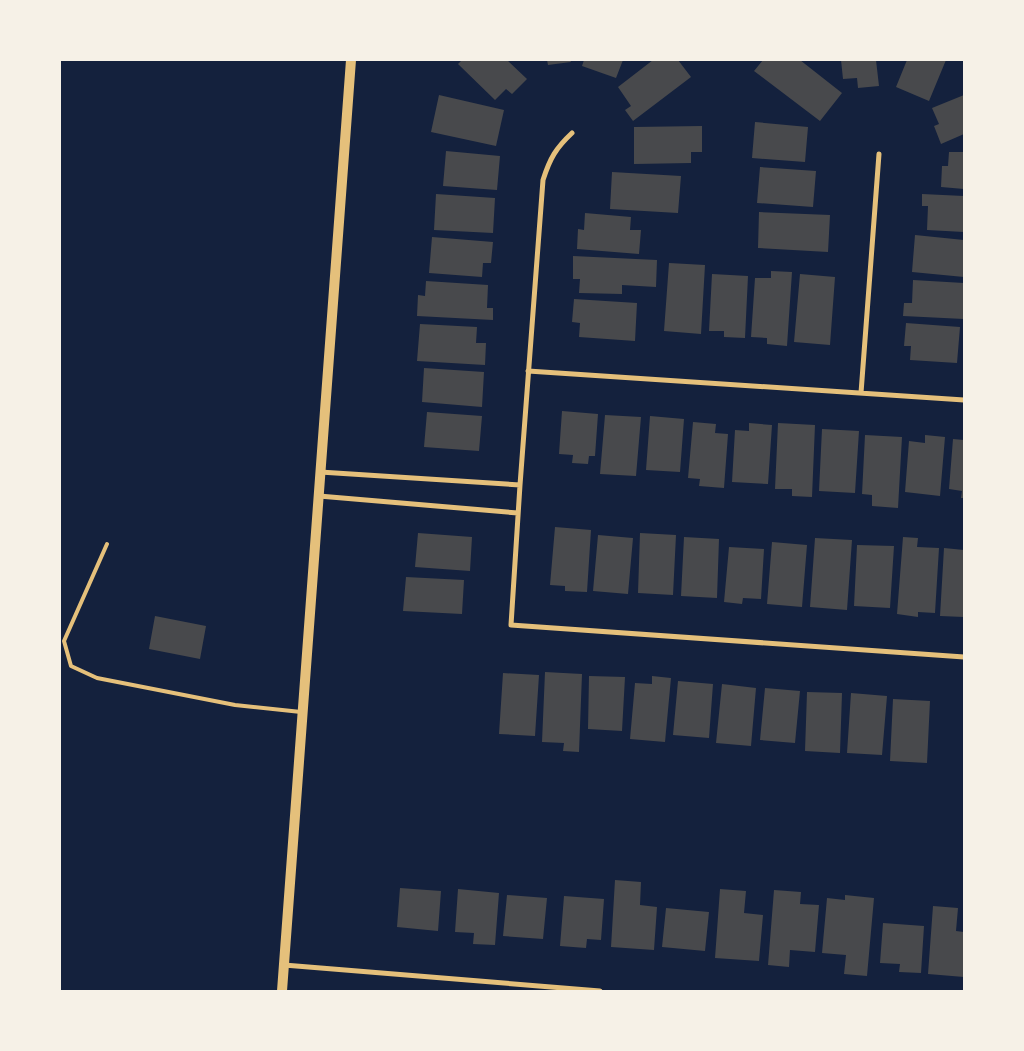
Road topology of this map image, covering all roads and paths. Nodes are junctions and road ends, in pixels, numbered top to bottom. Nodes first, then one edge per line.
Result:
1 (351, 60) edge
2 (572, 133) dead end
3 (878, 154) dead end
4 (528, 371) junction
5 (862, 393) junction
6 (964, 400) edge
7 (320, 472) junction
8 (520, 485) junction
9 (319, 496) junction
10 (518, 513) junction
11 (107, 544) dead end
12 (964, 657) edge
13 (303, 712) junction
14 (284, 965) junction
15 (546, 989) edge
16 (282, 991) edge
17 (600, 991) edge

1 - 7 main road
2 - 4 street
3 - 5 street
4 - 5 street
4 - 8 street
5 - 6 street
7 - 8 street
7 - 9 main road
8 - 10 street
9 - 10 street
9 - 13 main road
10 - 12 street
11 - 13 lane
13 - 14 main road
14 - 15 street
14 - 16 main road
15 - 17 street

